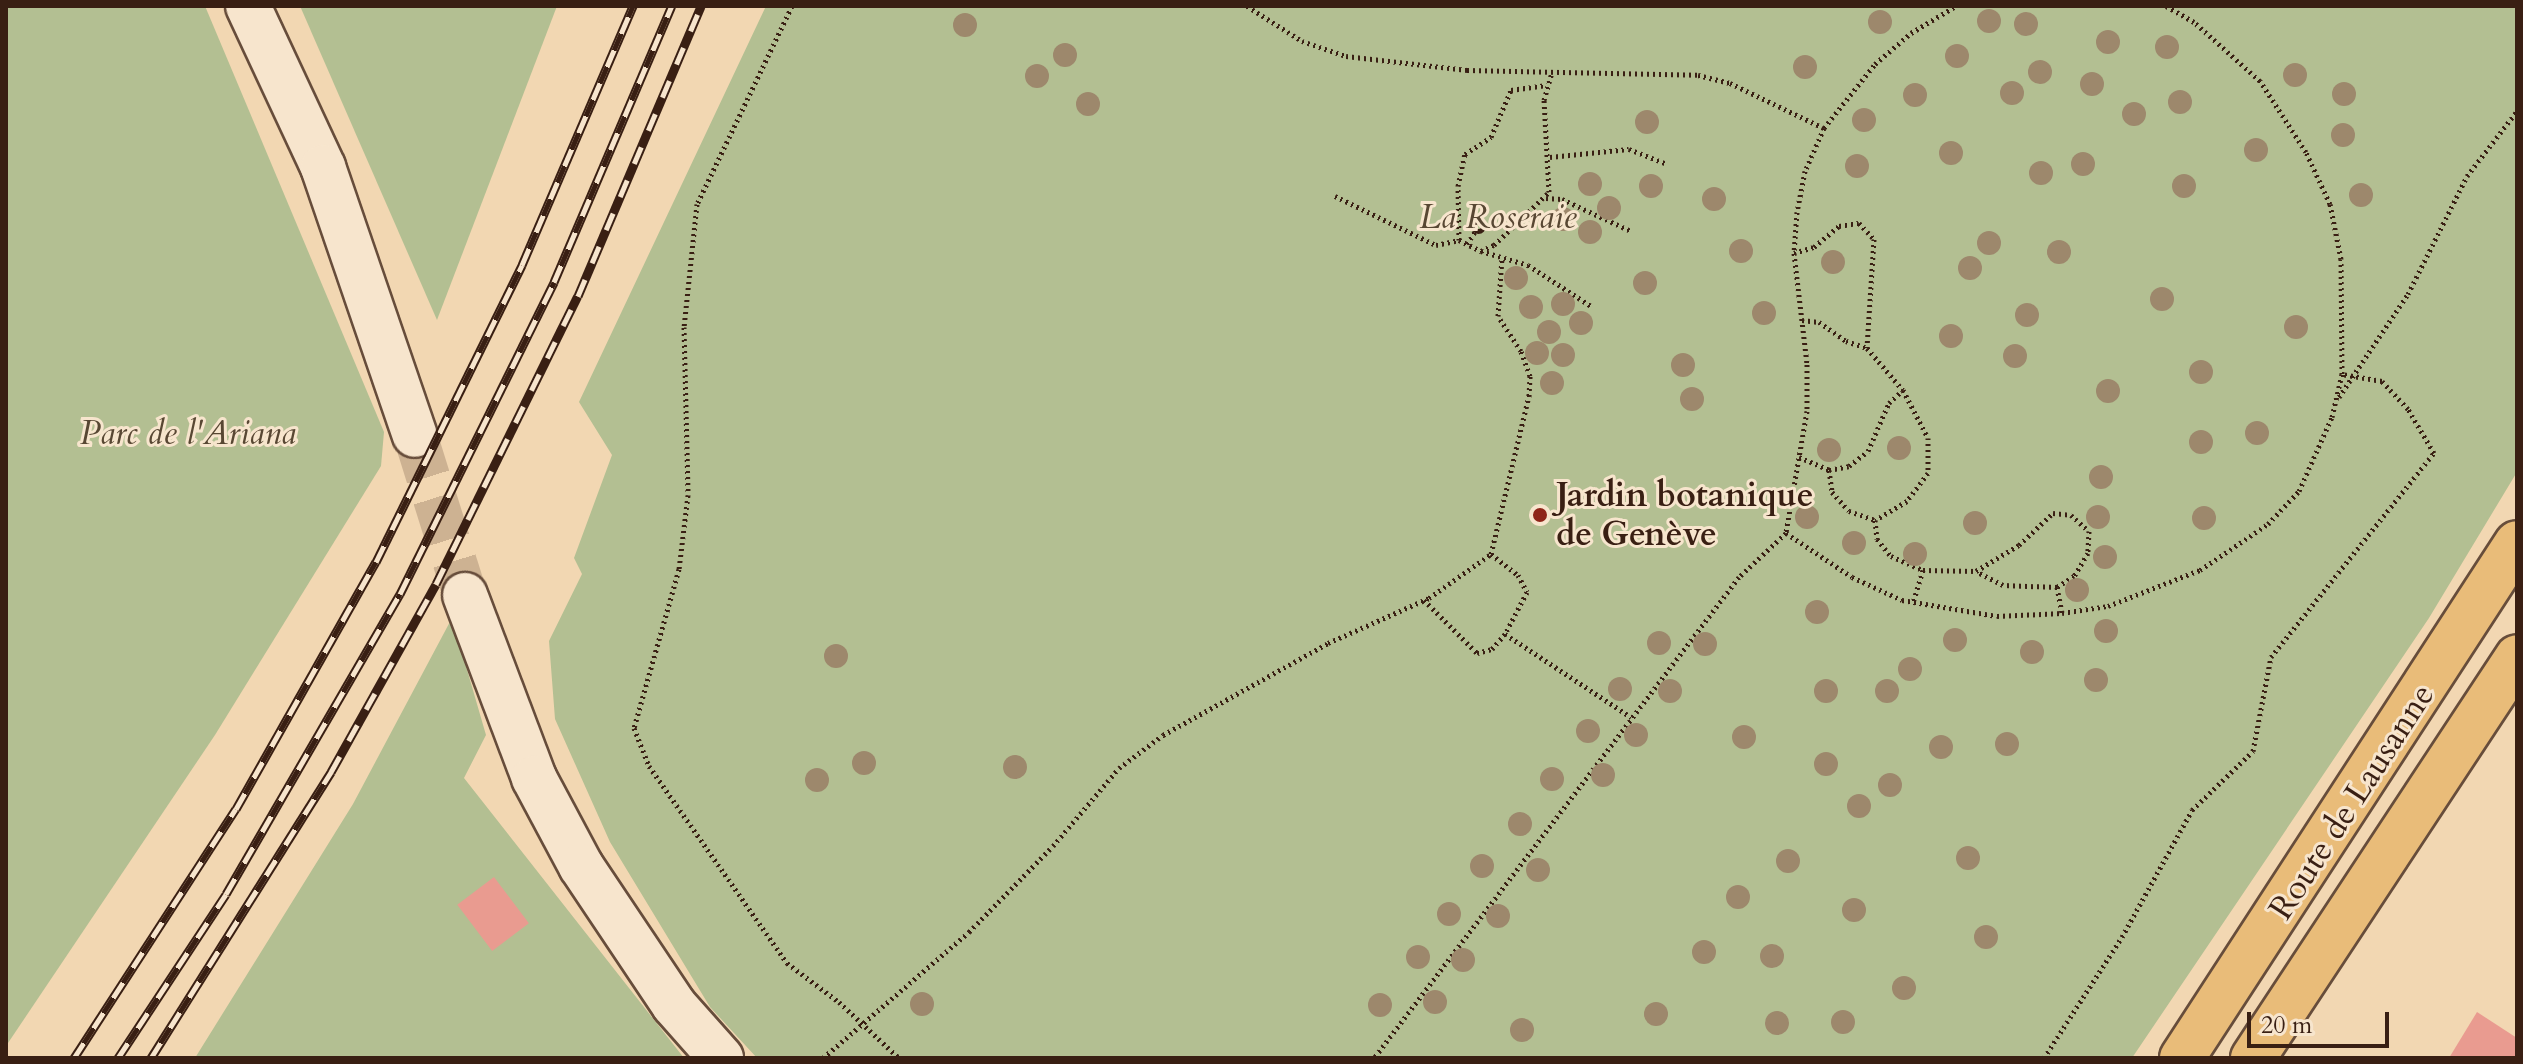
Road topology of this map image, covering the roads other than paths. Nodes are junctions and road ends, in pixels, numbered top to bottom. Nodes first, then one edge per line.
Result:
1 (248, 6) edge
2 (415, 435) tunnel mouth
3 (2517, 543) edge
4 (465, 595) tunnel mouth
5 (2517, 657) edge
6 (721, 1058) edge
7 (2182, 1058) edge
8 (2253, 1058) edge

1 - 2 street
3 - 7 main road, Route de Lausanne
4 - 6 street
5 - 8 main road, Route de Lausanne

